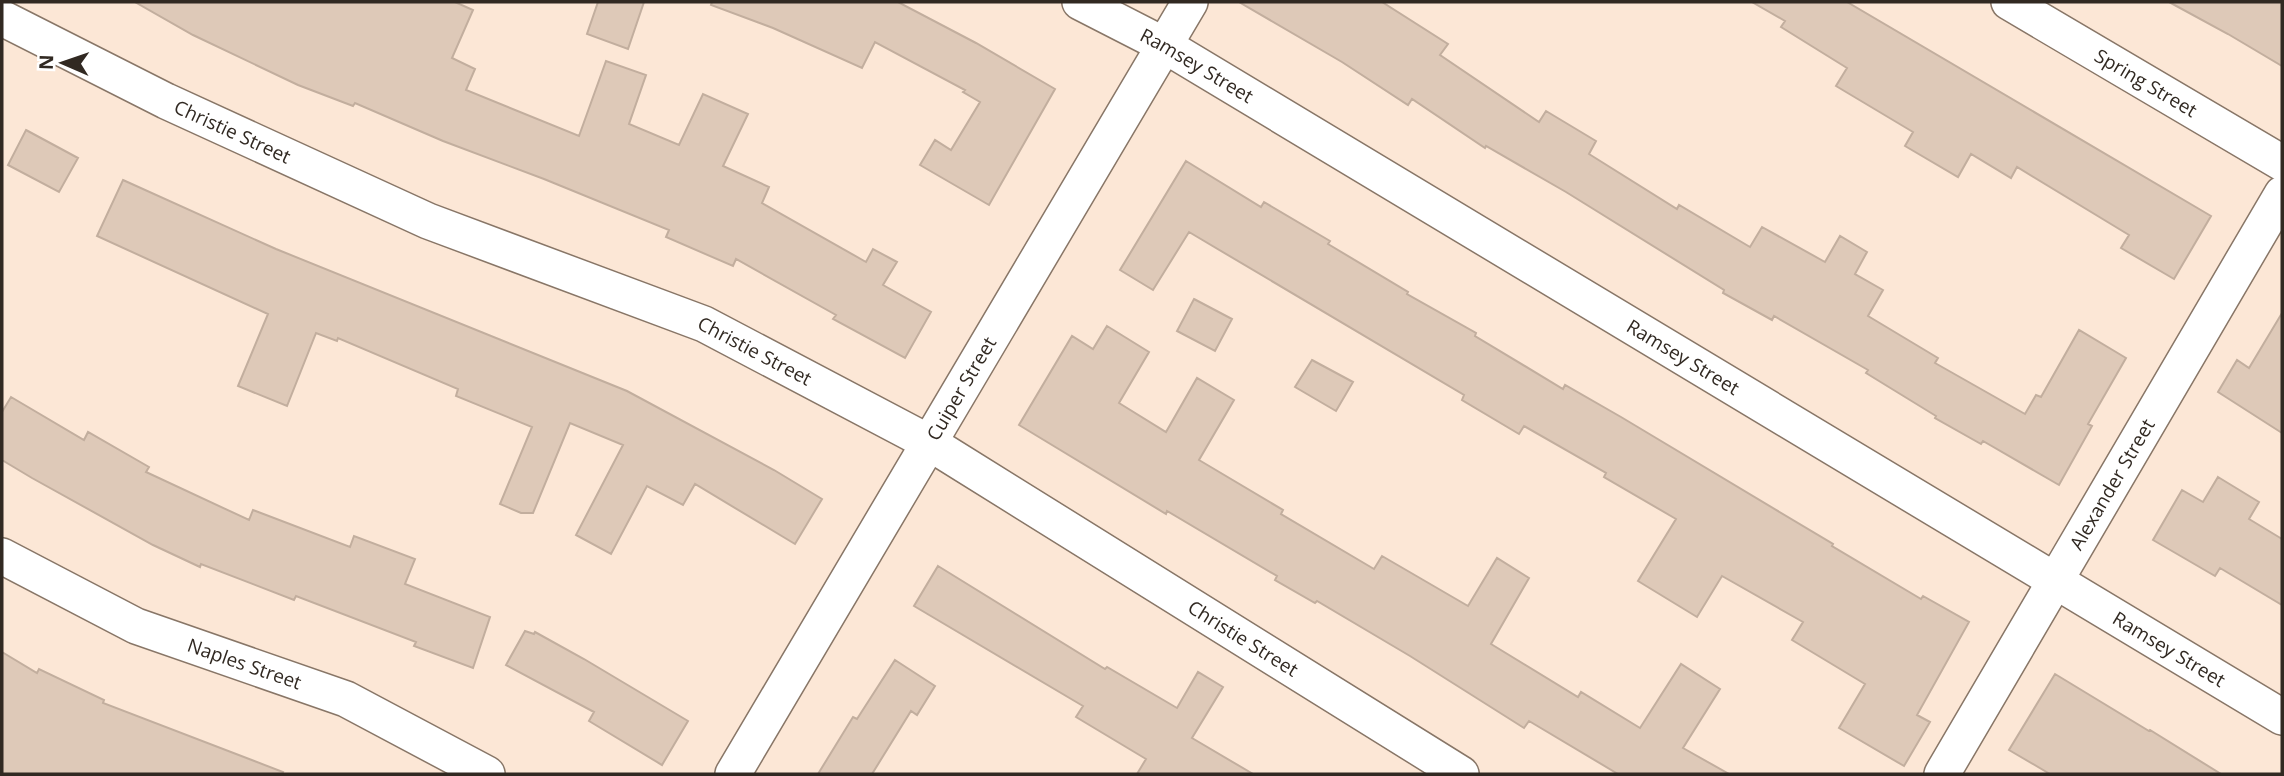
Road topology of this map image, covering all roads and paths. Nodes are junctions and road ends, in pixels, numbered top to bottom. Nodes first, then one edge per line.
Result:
1 (1080, 2) edge
2 (1189, 2) edge
3 (2009, 2) edge
4 (2, 18) edge
5 (1164, 45) junction
6 (2282, 163) edge
7 (2282, 194) edge
8 (928, 442) junction
9 (2, 556) edge
10 (2057, 582) junction
11 (2282, 717) edge
12 (487, 774) edge
13 (733, 774) edge
14 (1461, 774) edge
15 (1942, 774) edge

1 - 5 street, Ramsey Street
2 - 5 street, Cuiper Street
3 - 6 street, Spring Street
4 - 8 street, Christie Street
5 - 8 street, Cuiper Street
5 - 10 street, Ramsey Street
7 - 10 street, Alexander Street
8 - 13 street, Cuiper Street
8 - 14 street, Christie Street
9 - 12 street, Naples Street
10 - 11 street, Ramsey Street
10 - 15 street, Alexander Street

